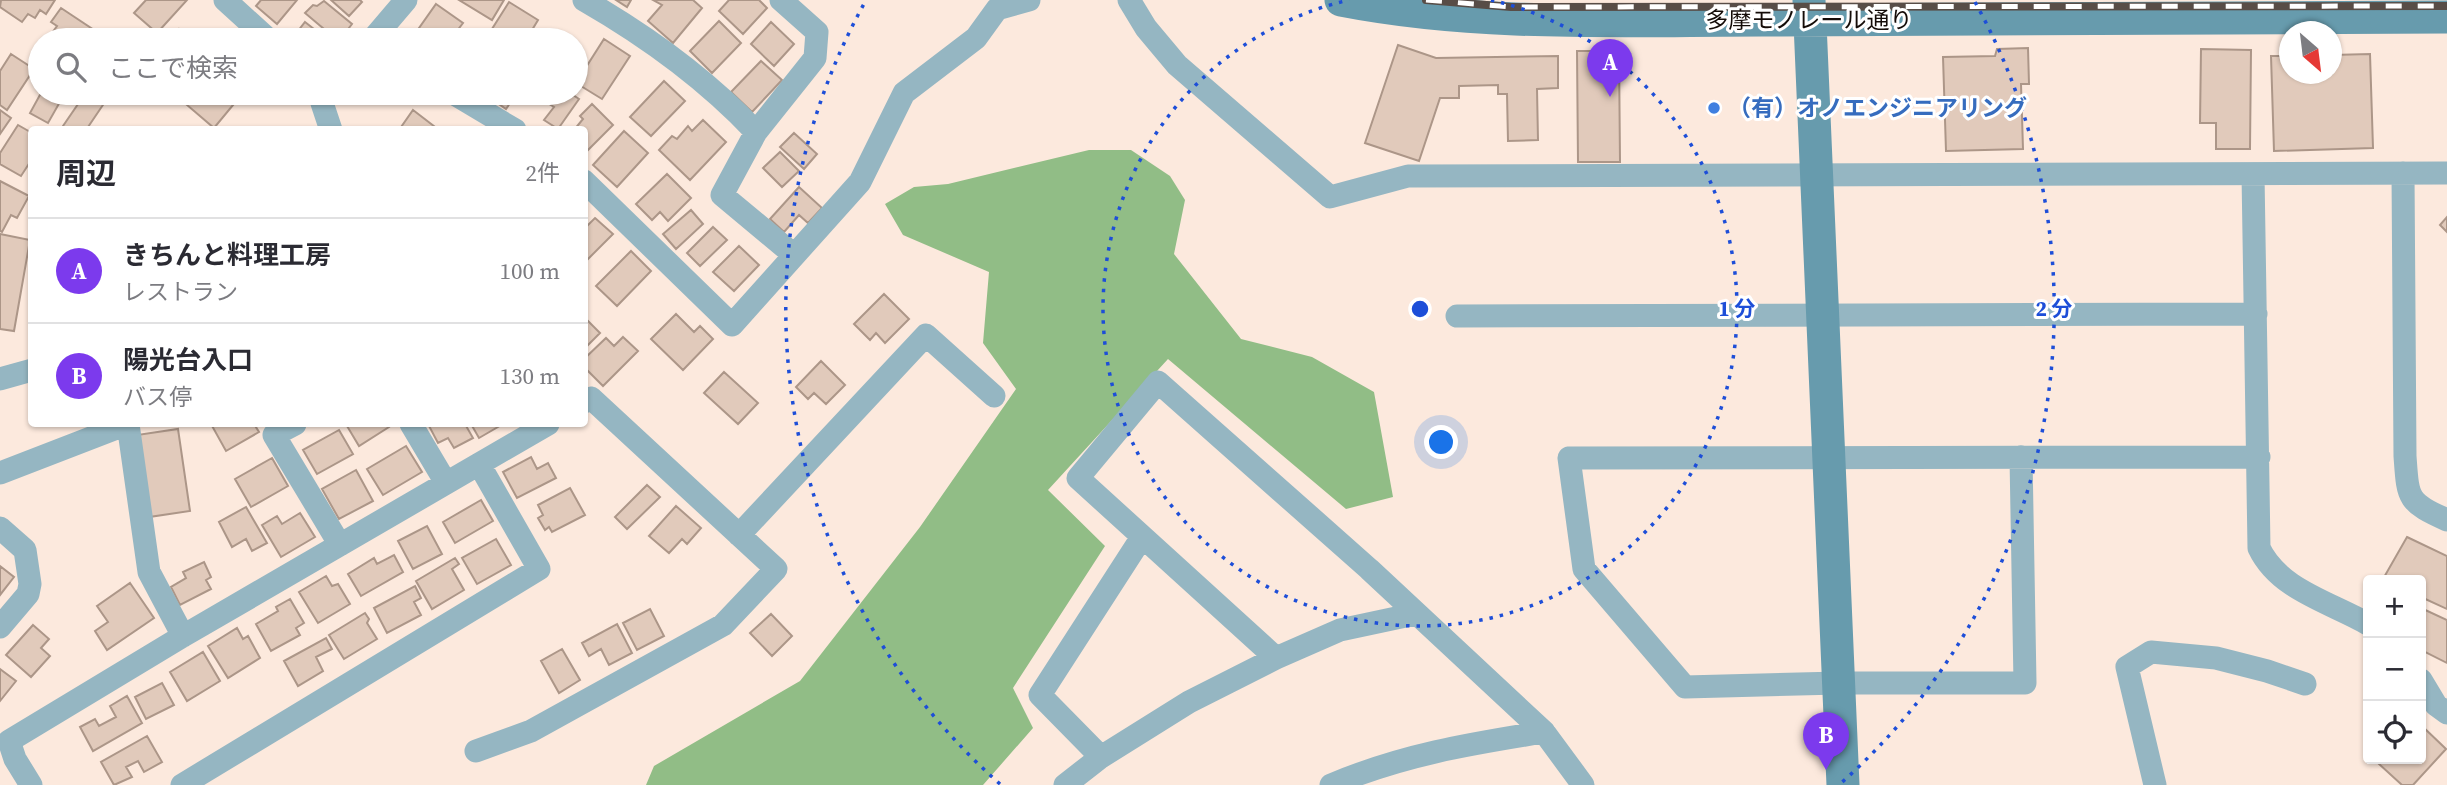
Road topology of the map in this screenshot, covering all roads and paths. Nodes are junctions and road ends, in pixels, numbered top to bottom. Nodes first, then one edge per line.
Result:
1 (225, 0) edge
2 (406, 0) edge
3 (584, 0) edge
4 (781, 0) edge
5 (1029, 0) edge
6 (1129, 0) edge
7 (1341, 0) edge
8 (1809, 10) edge
9 (2447, 17) edge
10 (256, 28) edge
11 (382, 28) edge
12 (324, 105) edge
13 (473, 105) edge
14 (330, 126) edge
15 (508, 126) edge
16 (756, 132) junction
17 (2403, 173) junction
18 (2447, 173) edge
19 (2253, 174) junction
20 (1816, 176) junction
21 (588, 185) edge
22 (794, 255) junction
23 (1822, 314) junction
24 (2256, 314) junction
25 (1457, 316) dead end
26 (28, 371) edge
27 (0, 379) edge
28 (994, 396) dead end
29 (588, 400) edge
30 (120, 427) edge
31 (128, 427) edge
32 (289, 427) edge
33 (413, 427) edge
34 (543, 427) edge
35 (1828, 457) junction
36 (2021, 457) junction
37 (2259, 457) junction
38 (479, 464) junction
39 (0, 473) edge
40 (446, 483) junction
41 (2447, 520) edge
42 (0, 528) edge
43 (739, 535) junction
44 (1142, 537) junction
45 (340, 545) junction
46 (1416, 614) junction
47 (2363, 621) edge
48 (0, 627) edge
49 (183, 636) junction
50 (1276, 658) junction
51 (1839, 683) junction
52 (2305, 684) dead end
53 (2426, 688) edge
54 (2447, 713) edge
55 (1544, 732) junction
56 (477, 751) dead end
57 (1101, 757) junction
58 (31, 785) edge
59 (182, 785) edge
60 (1065, 785) edge
61 (1331, 785) edge
62 (1583, 785) edge
63 (1843, 785) edge
64 (2155, 785) edge

1 - 10 street
2 - 11 street
3 - 16 street
4 - 16 street
5 - 22 street
6 - 20 street
7 - 8 main road, 多摩モノレール通り
8 - 9 main road, 多摩モノレール通り
8 - 20 main road
12 - 14 street
13 - 15 street
16 - 22 street
17 - 18 street
17 - 19 street
17 - 41 street
19 - 20 street
19 - 24 street
20 - 23 main road
21 - 22 street
23 - 24 street
23 - 25 street
23 - 35 main road
24 - 37 street
26 - 27 street
28 - 43 street
29 - 43 street
30 - 39 street
31 - 49 street
32 - 45 street
33 - 40 street
34 - 38 street
35 - 36 street
35 - 51 main road
35 - 51 street
36 - 37 street
36 - 51 street
37 - 47 street
38 - 40 street
38 - 59 street
40 - 45 street
42 - 48 street
43 - 56 street
44 - 46 street
44 - 50 street
44 - 57 street
45 - 49 street
46 - 50 street
46 - 55 street
49 - 58 street
50 - 57 street
51 - 63 main road
52 - 64 street
53 - 54 street
55 - 61 street
55 - 62 street
57 - 60 street

